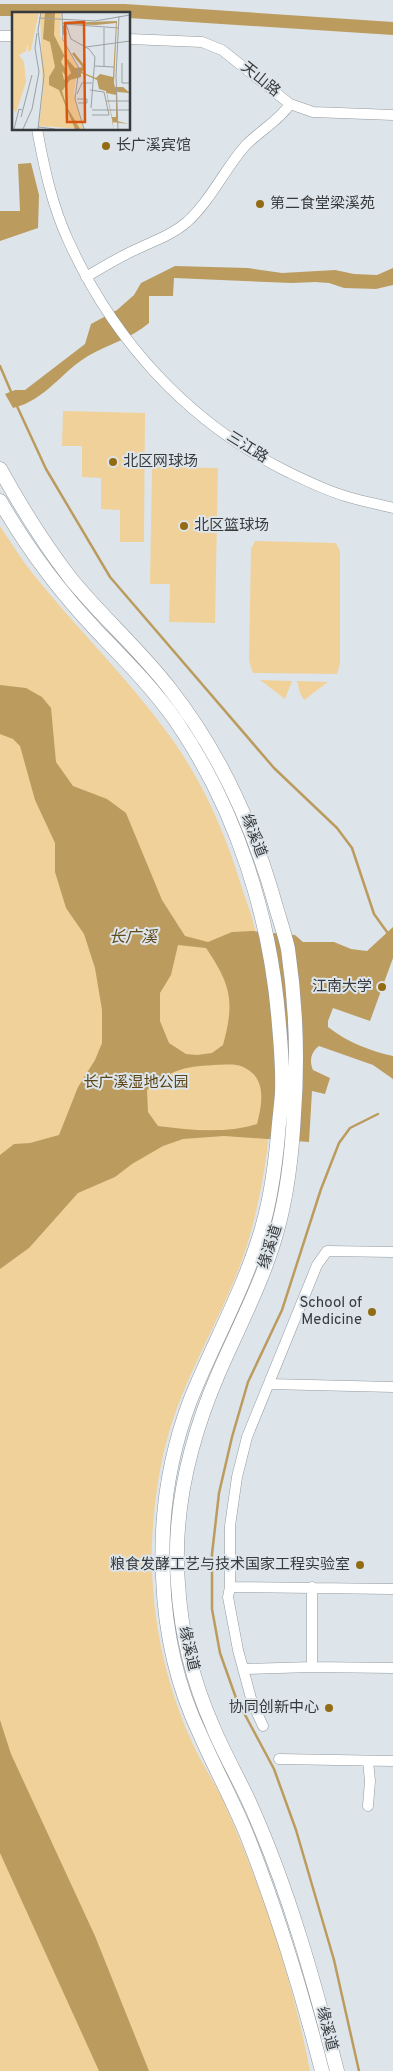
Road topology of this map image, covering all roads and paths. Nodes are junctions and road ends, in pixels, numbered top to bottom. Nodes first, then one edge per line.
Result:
1 (130, 39) edge
2 (290, 104) junction
3 (393, 115) edge
4 (37, 130) edge
5 (86, 277) junction
6 (0, 469) edge
7 (0, 501) edge
8 (393, 508) edge
9 (393, 1252) edge
10 (269, 1384) junction
11 (393, 1387) edge
12 (230, 1587) junction
13 (312, 1587) junction
14 (393, 1589) edge
15 (312, 1667) junction
16 (393, 1668) edge
17 (243, 1669) junction
18 (263, 1726) dead end
19 (279, 1759) dead end
20 (368, 1761) junction
21 (393, 1761) edge
22 (368, 1806) dead end
23 (322, 2071) edge
24 (337, 2071) edge

1 - 2 street, 天山路
2 - 3 street, 天山路
2 - 5 street
4 - 5 street
5 - 8 street, 三江路
6 - 24 main road, 缘溪道
7 - 23 main road, 缘溪道
9 - 10 street
10 - 11 street
10 - 12 street
12 - 13 street
12 - 17 street
13 - 14 street
13 - 15 street
15 - 16 street
15 - 17 street
17 - 18 street
19 - 20 street
20 - 21 street
20 - 22 street

